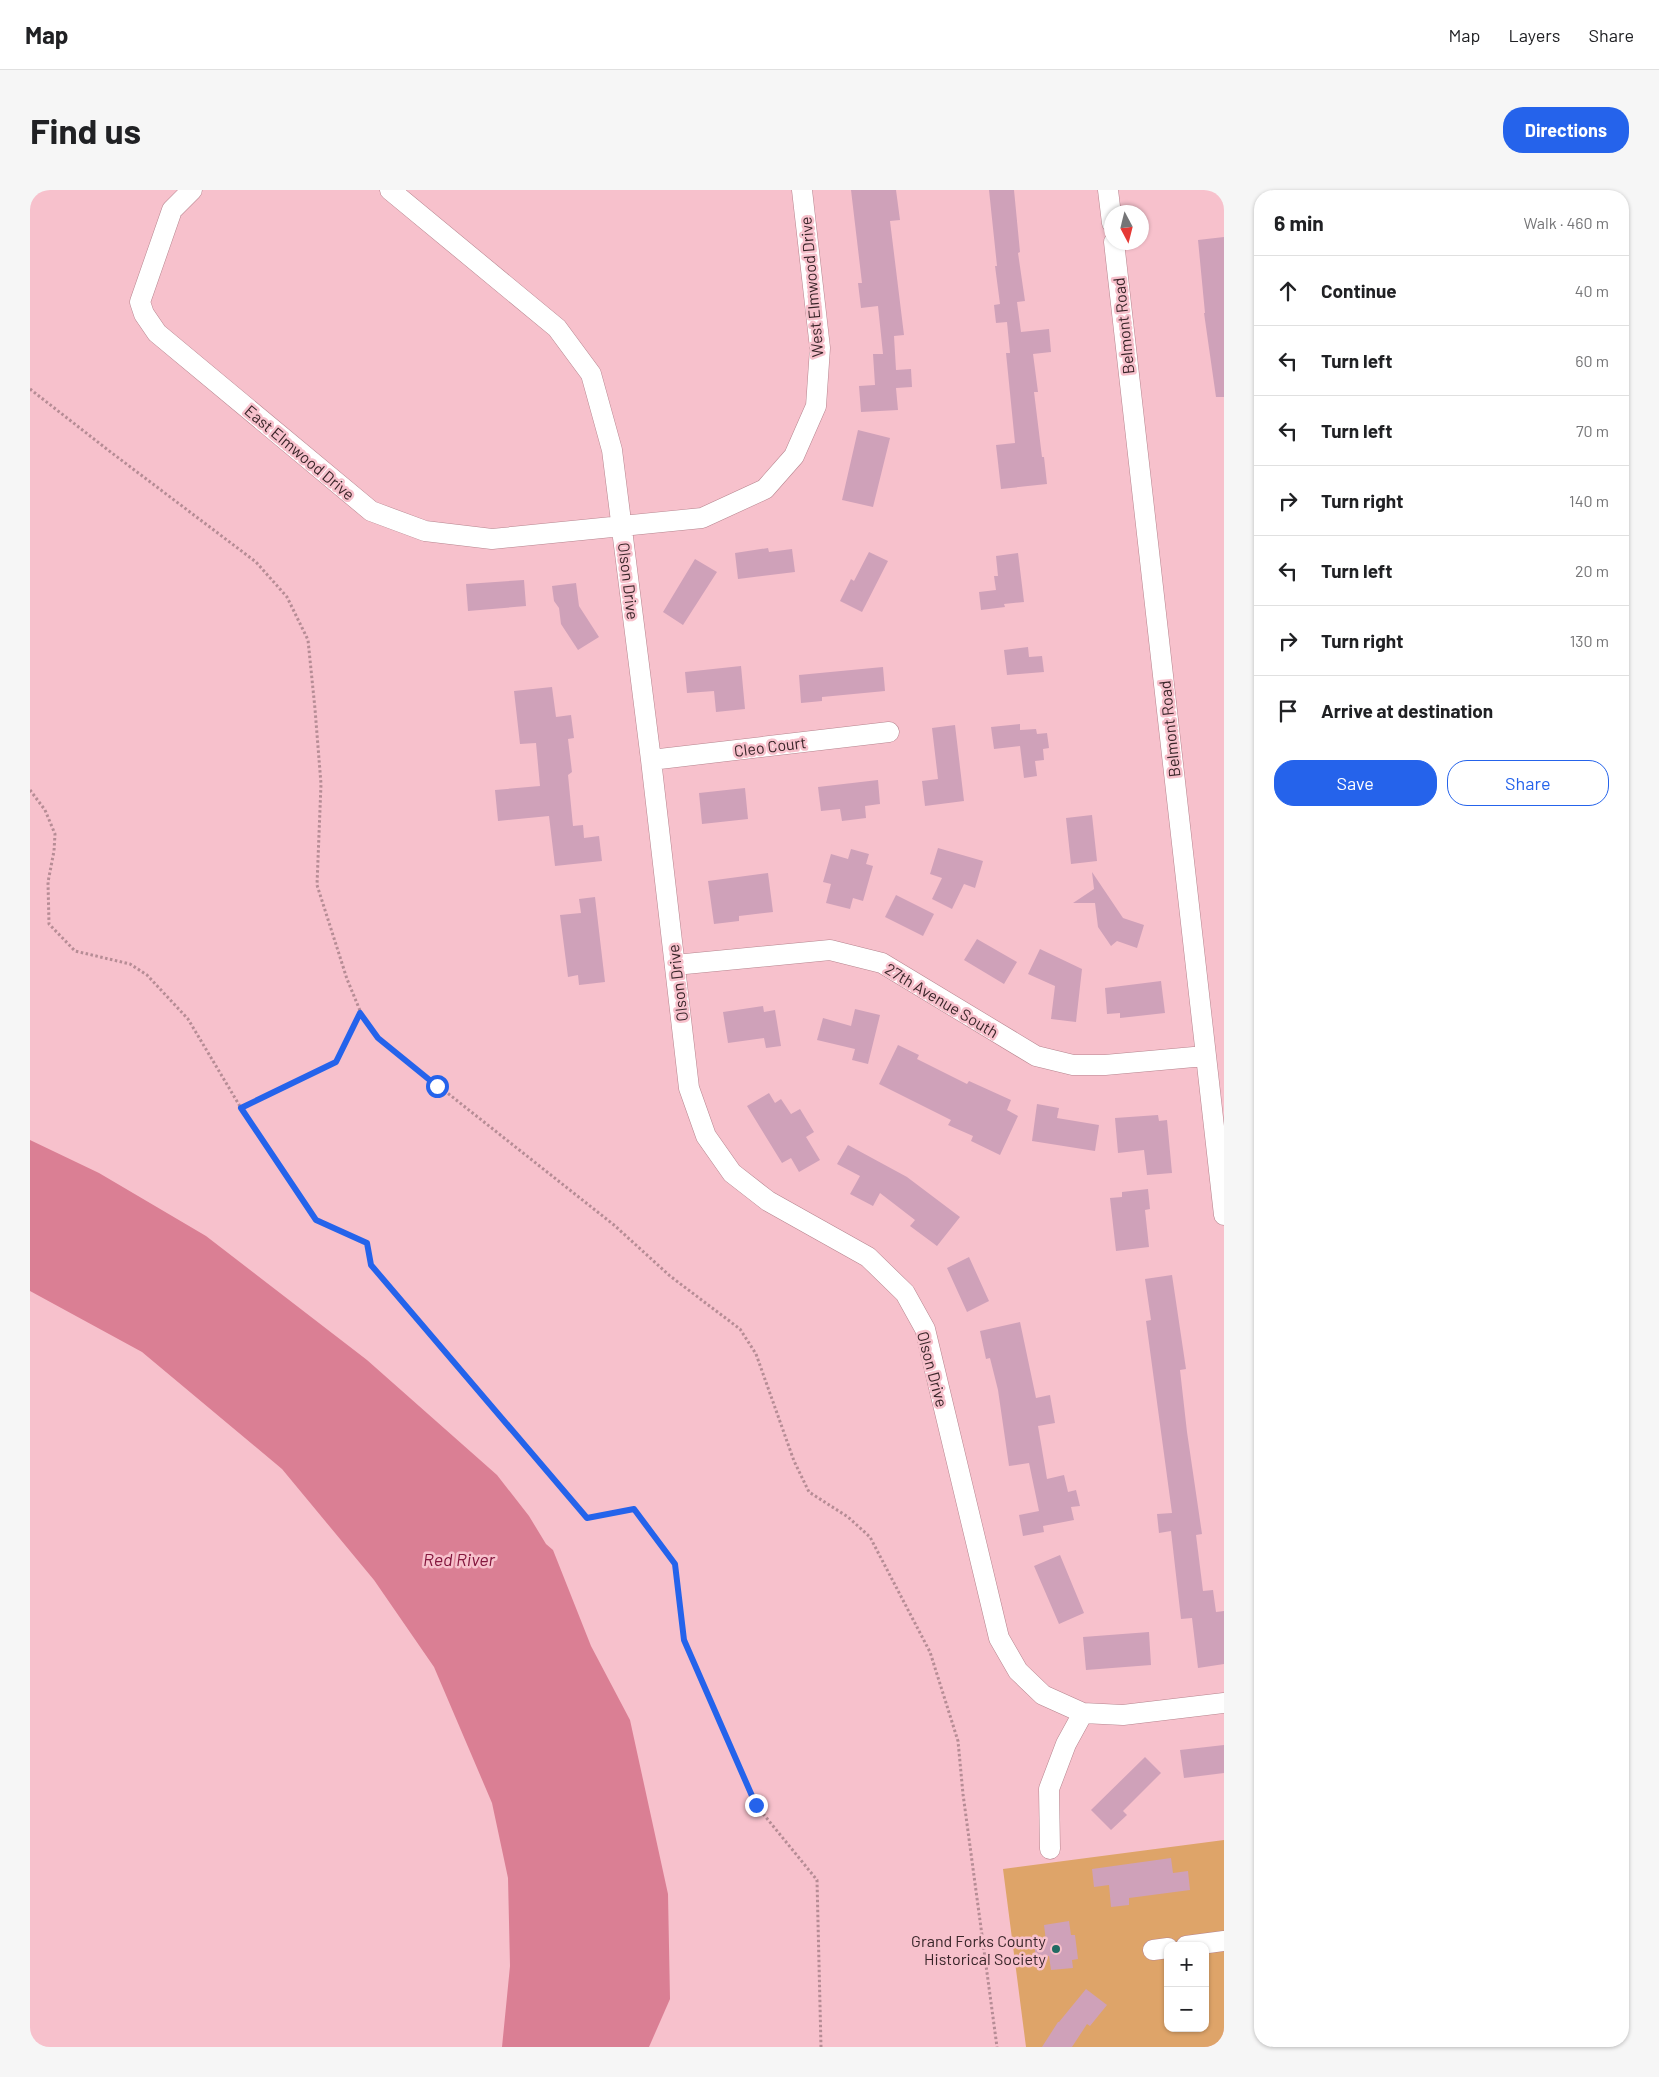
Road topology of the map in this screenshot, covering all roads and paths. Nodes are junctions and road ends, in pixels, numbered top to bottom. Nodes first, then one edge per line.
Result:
1 (192, 190) edge
2 (390, 190) edge
3 (802, 190) edge
4 (1108, 190) edge
5 (1110, 205) edge
6 (1115, 250) edge
7 (30, 389) edge
8 (622, 527) junction
9 (889, 732) dead end
10 (651, 760) junction
11 (30, 790) edge
12 (674, 965) junction
13 (360, 1013) junction
14 (1205, 1056) junction
15 (241, 1108) junction
16 (1224, 1215) edge
17 (1224, 1703) edge
18 (1083, 1713) junction
19 (1050, 1849) dead end
20 (1224, 1941) edge
21 (1209, 1943) edge
22 (821, 2047) edge
23 (997, 2047) edge

1 - 8 street, East Elmwood Drive
2 - 8 street, Olson Drive
3 - 8 street, West Elmwood Drive
4 - 5 street
6 - 14 street, Belmont Road
7 - 13 path
8 - 10 street, Olson Drive
9 - 10 street, Cleo Court
10 - 12 street, Olson Drive
11 - 15 path
12 - 14 street, 27th Avenue South
12 - 18 street, Olson Drive
13 - 15 path
13 - 23 path
14 - 16 street, Belmont Road
15 - 22 path
17 - 18 street
18 - 19 street
20 - 21 street

